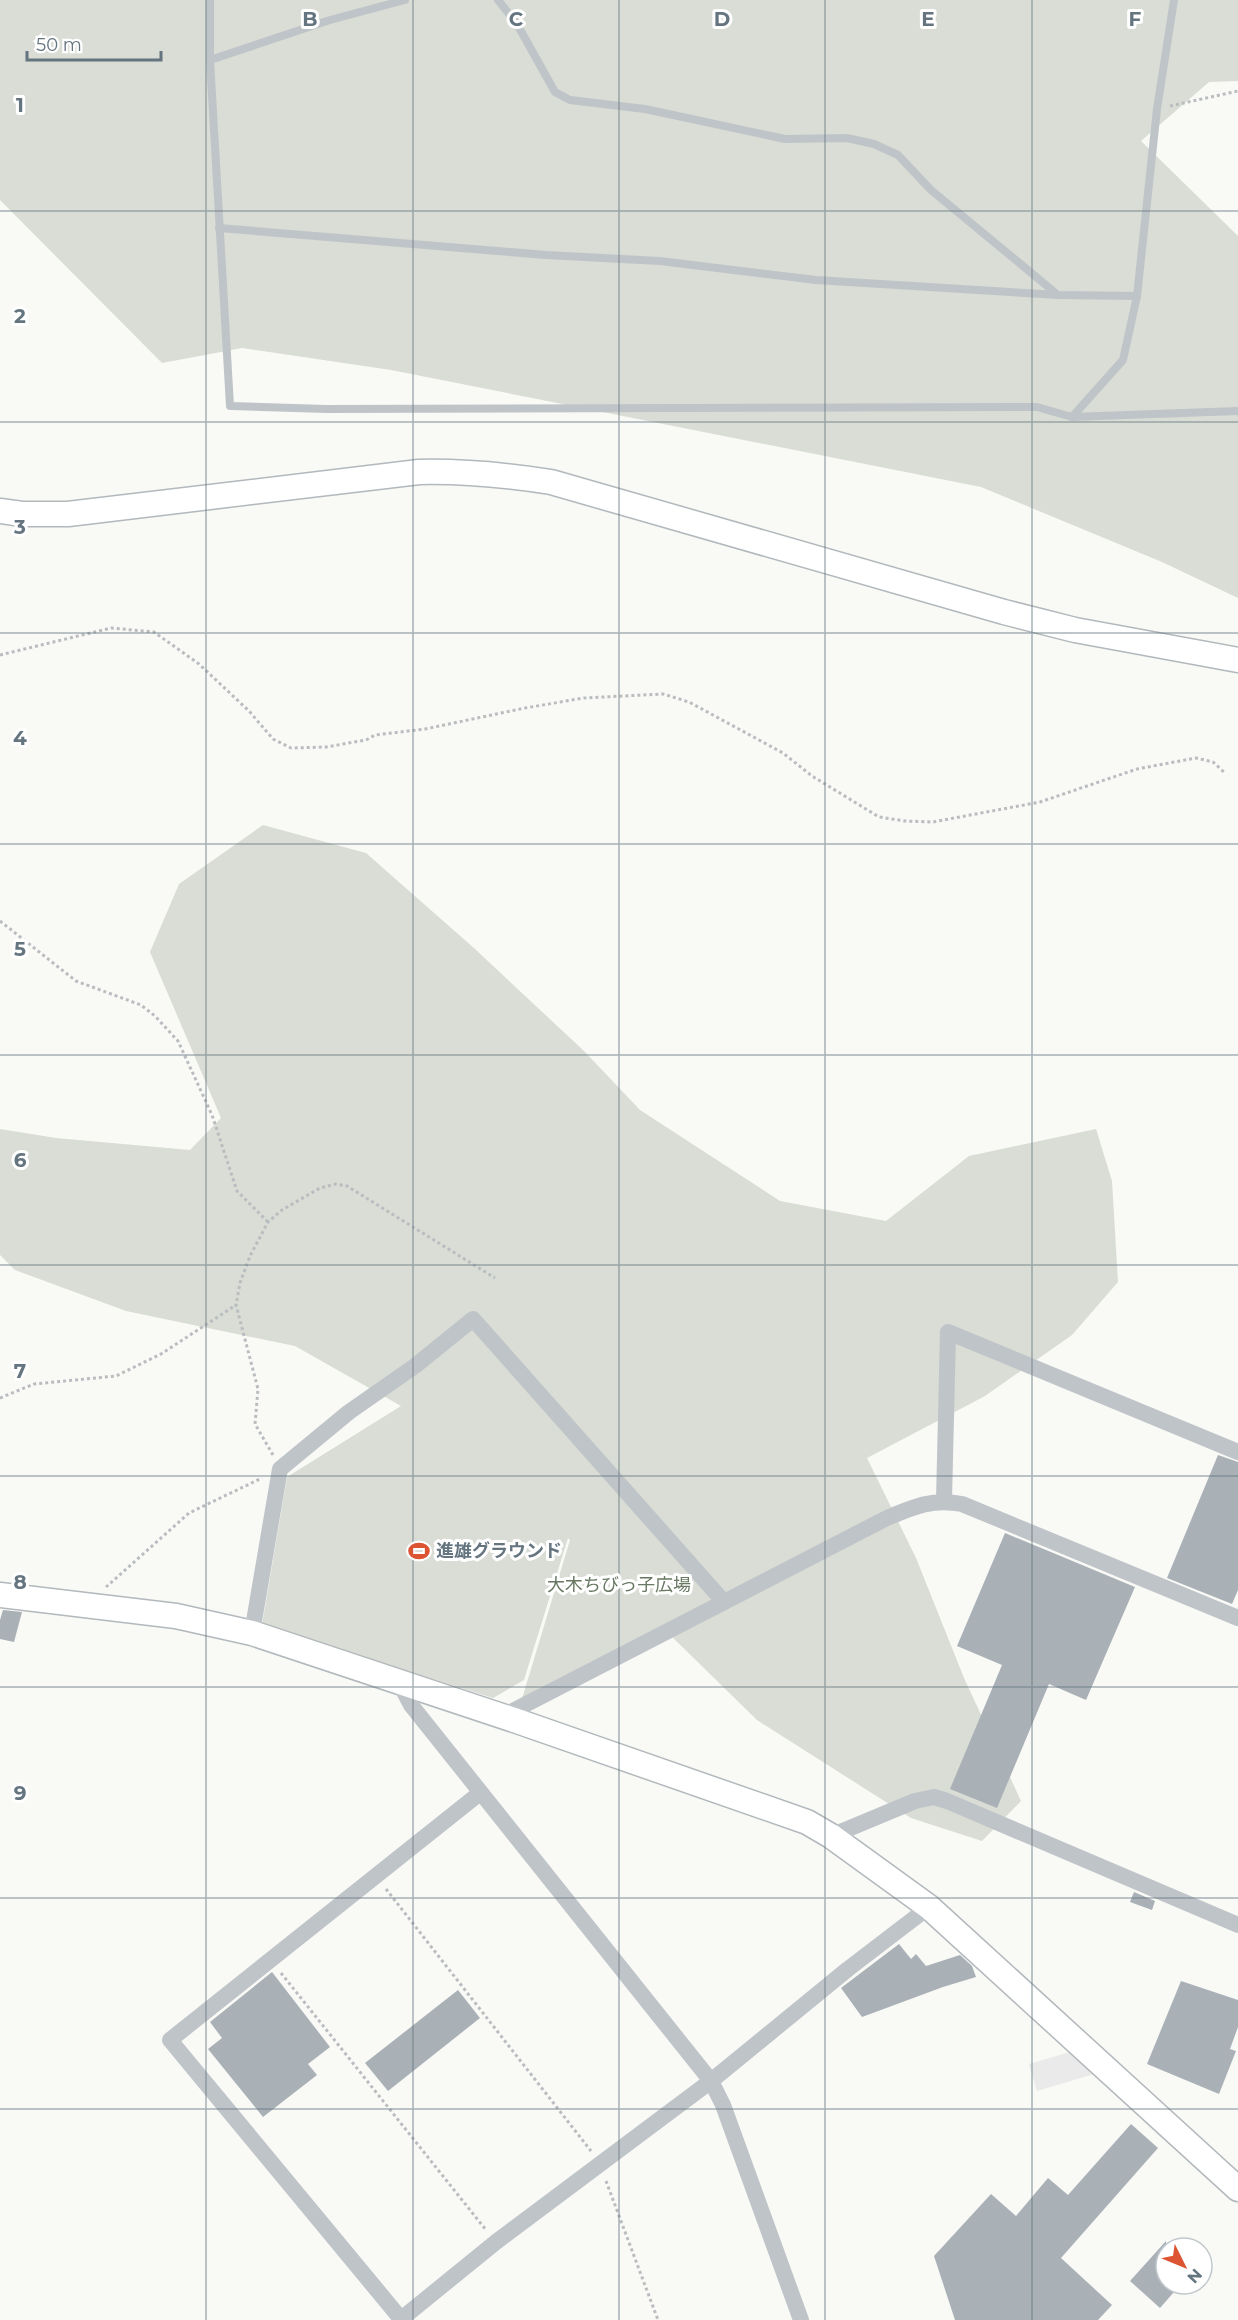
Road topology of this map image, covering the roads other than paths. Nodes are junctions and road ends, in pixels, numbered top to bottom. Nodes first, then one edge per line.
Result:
1 (210, 0) edge
2 (405, 0) edge
3 (498, 0) edge
4 (1174, 0) edge
5 (210, 60) junction
6 (219, 228) junction
7 (1058, 295) junction
8 (1137, 296) junction
9 (1238, 411) edge
10 (1072, 417) junction
11 (0, 511) edge
12 (1238, 660) edge
13 (1238, 1452) edge
14 (944, 1500) junction
15 (0, 1595) edge
16 (724, 1602) junction
17 (1238, 1617) edge
18 (252, 1632) junction
19 (399, 1682) junction
20 (503, 1716) junction
21 (480, 1793) junction
22 (831, 1836) junction
23 (928, 1907) junction
24 (1238, 1925) edge
25 (711, 2081) junction
26 (1238, 2189) edge
27 (401, 2320) edge
28 (801, 2320) edge

1 - 5 lane
2 - 5 lane
3 - 7 lane
4 - 8 lane
5 - 6 lane
6 - 7 lane
6 - 10 lane
7 - 8 lane
8 - 10 lane
9 - 10 lane
11 - 12 street
13 - 14 street
14 - 16 street
14 - 17 street
15 - 18 street
16 - 18 street
16 - 20 street
18 - 19 street
19 - 20 street
19 - 21 street
20 - 22 street
21 - 25 street
21 - 27 street
22 - 23 street
22 - 24 street
23 - 25 street
23 - 26 street
25 - 27 street
25 - 28 street

